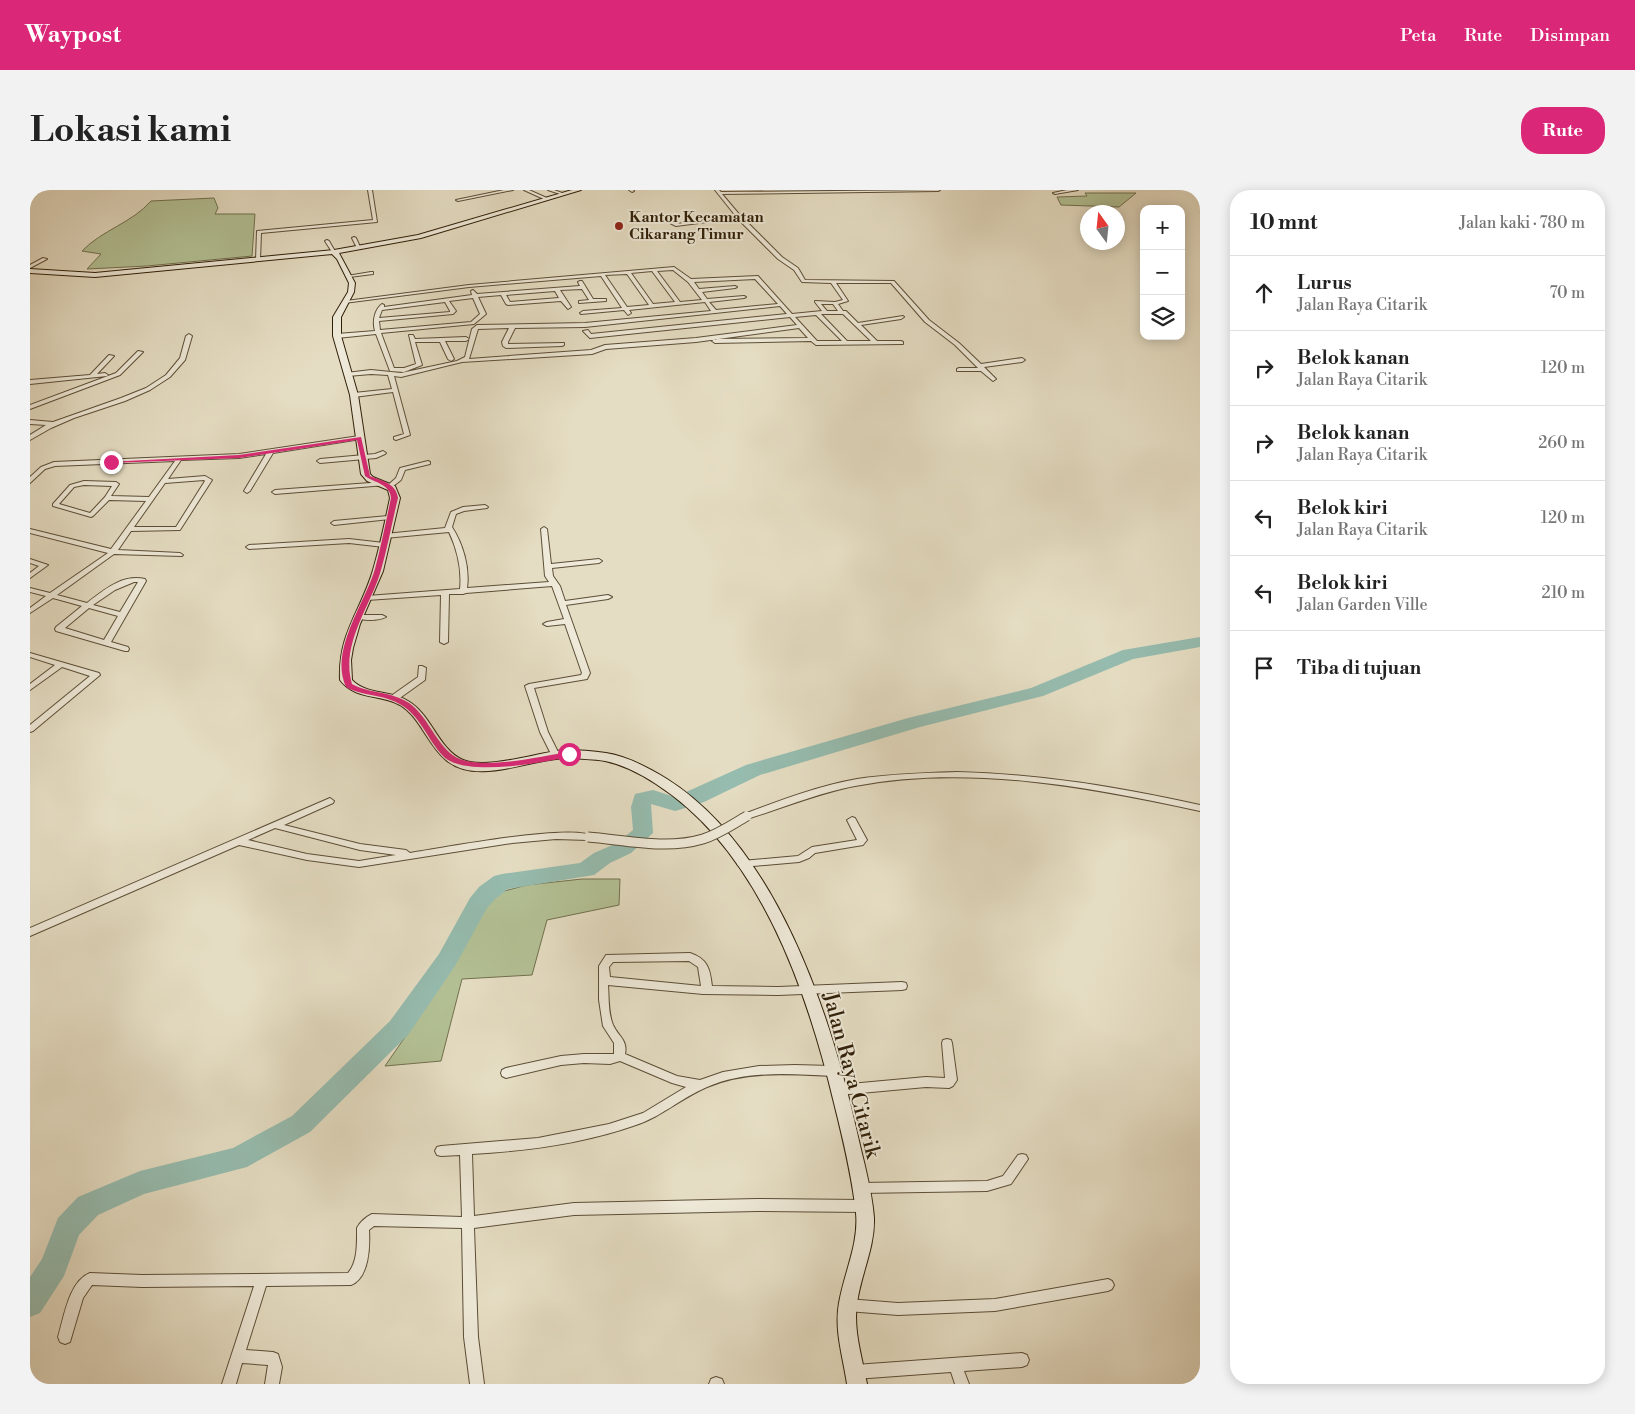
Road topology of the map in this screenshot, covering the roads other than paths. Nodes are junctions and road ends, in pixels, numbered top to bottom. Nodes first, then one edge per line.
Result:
1 (370, 190) edge
2 (510, 190) edge
3 (526, 190) edge
4 (550, 190) edge
5 (578, 190) edge
6 (938, 190) edge
7 (1076, 190) edge
8 (718, 191) edge
9 (1055, 193) dead end
10 (563, 194) junction
11 (547, 199) junction
12 (458, 200) dead end
13 (739, 216) junction
14 (668, 221) dead end
15 (354, 238) dead end
16 (327, 241) dead end
17 (359, 248) junction
18 (334, 252) junction
19 (45, 259) dead end
20 (258, 260) junction
21 (30, 269) edge
22 (653, 269) junction
23 (628, 272) junction
24 (371, 273) dead end
25 (602, 274) junction
26 (349, 276) junction
27 (577, 277) junction
28 (690, 281) junction
29 (833, 282) junction
30 (583, 287) junction
31 (472, 289) dead end
32 (557, 289) junction
33 (698, 291) junction
34 (502, 294) junction
35 (475, 296) junction
36 (562, 299) junction
37 (604, 300) dead end
38 (447, 301) junction
39 (592, 301) junction
40 (706, 301) junction
41 (346, 302) junction
42 (581, 302) dead end
43 (835, 303) junction
44 (679, 304) junction
45 (780, 305) junction
46 (652, 306) junction
47 (568, 307) dead end
48 (625, 309) junction
49 (714, 312) junction
50 (841, 312) junction
51 (583, 313) dead end
52 (817, 313) junction
53 (826, 313) junction
54 (790, 316) junction
55 (901, 317) dead end
56 (376, 320) junction
57 (632, 320) junction
58 (858, 324) junction
59 (513, 326) junction
60 (800, 326) junction
61 (586, 331) dead end
62 (640, 331) junction
63 (378, 332) junction
64 (190, 336) dead end
65 (337, 336) junction
66 (812, 339) junction
67 (455, 340) junction
68 (466, 340) dead end
69 (696, 340) junction
70 (442, 341) junction
71 (651, 342) junction
72 (846, 343) junction
73 (876, 343) junction
74 (901, 343) dead end
75 (562, 344) dead end
76 (447, 350) junction
77 (140, 352) dead end
78 (111, 356) dead end
79 (450, 359) dead end
80 (1022, 360) dead end
81 (459, 362) junction
82 (982, 367) junction
83 (960, 370) dead end
84 (118, 374) junction
85 (348, 374) junction
86 (391, 375) junction
87 (91, 377) junction
88 (993, 379) dead end
89 (30, 382) edge
90 (395, 390) junction
91 (354, 395) junction
92 (30, 407) edge
93 (30, 422) edge
94 (53, 424) junction
95 (30, 438) edge
96 (359, 438) junction
97 (396, 438) dead end
98 (270, 452) junction
99 (383, 453) dead end
100 (362, 458) junction
101 (179, 459) junction
102 (320, 461) dead end
103 (428, 463) dead end
104 (30, 481) edge
105 (164, 481) junction
106 (387, 485) junction
107 (247, 491) dead end
108 (275, 492) dead end
109 (107, 498) junction
110 (151, 499) junction
111 (485, 507) dead end
112 (388, 518) junction
113 (334, 523) dead end
114 (131, 528) junction
115 (450, 528) junction
116 (544, 530) dead end
117 (30, 531) edge
118 (384, 540) junction
119 (249, 547) dead end
120 (114, 552) junction
121 (180, 555) dead end
122 (30, 561) edge
123 (599, 561) dead end
124 (549, 566) junction
125 (30, 576) edge
126 (554, 584) junction
127 (30, 590) edge
128 (463, 592) junction
129 (445, 593) junction
130 (51, 596) junction
131 (608, 597) dead end
132 (367, 598) junction
133 (564, 603) junction
134 (88, 606) junction
135 (30, 612) edge
136 (122, 614) junction
137 (358, 617) junction
138 (382, 617) dead end
139 (569, 621) junction
140 (547, 624) dead end
141 (444, 642) dead end
142 (106, 644) junction
143 (125, 649) dead end
144 (30, 655) edge
145 (61, 664) junction
146 (422, 668) dead end
147 (30, 688) edge
148 (394, 698) junction
149 (30, 729) edge
150 (556, 756) junction
151 (330, 802) dead end
152 (1200, 808) edge
153 (852, 820) dead end
154 (274, 825) junction
155 (237, 841) junction
156 (416, 854) junction
157 (742, 864) junction
158 (30, 932) edge
159 (604, 981) junction
160 (902, 986) dead end
161 (807, 988) junction
162 (707, 990) junction
163 (947, 1043) dead end
164 (619, 1056) junction
165 (832, 1071) junction
166 (506, 1073) dead end
167 (700, 1085) junction
168 (839, 1090) junction
169 (466, 1150) junction
170 (441, 1151) dead end
171 (1022, 1159) dead end
172 (860, 1188) junction
173 (863, 1206) junction
174 (467, 1223) junction
175 (262, 1280) junction
176 (1108, 1285) dead end
177 (847, 1305) junction
178 (65, 1337) dead end
179 (238, 1356) junction
180 (1022, 1360) dead end
181 (956, 1365) junction
182 (856, 1378) edge
183 (229, 1384) edge
184 (272, 1384) edge
185 (477, 1384) edge
186 (962, 1384) edge

1 - 20 street
2 - 12 street
3 - 11 street
4 - 10 street
5 - 10 street
6 - 8 street
7 - 9 street
8 - 13 street
10 - 11 street
11 - 17 street
13 - 14 street
13 - 29 street
15 - 17 street
16 - 18 street
17 - 18 street
18 - 20 street
18 - 26 street
19 - 21 street
20 - 21 street
22 - 23 street
22 - 28 street
22 - 44 street
23 - 25 street
23 - 46 street
24 - 26 street
25 - 27 street
25 - 48 street
26 - 41 street
27 - 30 street
27 - 41 street
28 - 33 street
28 - 45 street
29 - 43 street
29 - 82 street
30 - 32 street
30 - 39 street
31 - 35 street
32 - 34 street
32 - 36 street
33 - 40 street
33 - 40 street
34 - 35 street
34 - 36 street
35 - 38 street
35 - 63 street
36 - 47 street
37 - 39 street
38 - 56 street
38 - 56 street
39 - 42 street
40 - 44 street
40 - 49 street
41 - 65 street
43 - 50 street
43 - 53 street
44 - 46 street
45 - 49 street
45 - 54 street
46 - 48 street
48 - 51 street
48 - 57 street
49 - 57 street
50 - 53 street
50 - 58 street
52 - 53 street
52 - 54 street
52 - 72 street
54 - 60 street
54 - 62 street
55 - 58 street
56 - 63 street
57 - 59 street
57 - 62 street
58 - 73 street
59 - 75 street
59 - 81 street
60 - 66 street
60 - 69 street
61 - 62 street
62 - 71 street
63 - 65 street
63 - 70 street
64 - 94 street
65 - 85 street
66 - 69 street
66 - 72 street
67 - 68 street
67 - 70 street
67 - 76 street
69 - 71 street
70 - 76 street
71 - 81 street
72 - 73 street
73 - 74 street
76 - 79 street
77 - 84 street
78 - 87 street
80 - 82 street
81 - 86 street
82 - 83 street
82 - 88 street
84 - 87 street
84 - 92 street
85 - 86 street
85 - 91 street
86 - 90 street
87 - 89 street
90 - 91 street
90 - 97 street
91 - 96 street
93 - 94 street
94 - 95 street
96 - 98 street
96 - 100 street
98 - 101 street
98 - 107 street
99 - 100 street
100 - 102 street
100 - 106 street
101 - 104 street
101 - 105 street
103 - 106 street
105 - 110 street
105 - 114 street
106 - 108 street
106 - 112 street
109 - 109 street
109 - 110 street
110 - 114 street
111 - 115 street
112 - 113 street
112 - 118 street
114 - 120 street
115 - 118 street
115 - 128 street
116 - 124 street
117 - 120 street
118 - 119 street
118 - 132 street
120 - 121 street
120 - 130 street
122 - 125 street
123 - 124 street
124 - 126 street
126 - 128 street
126 - 133 street
127 - 130 street
128 - 129 street
129 - 132 street
129 - 141 street
130 - 134 street
130 - 135 street
131 - 133 street
132 - 137 street
133 - 139 street
134 - 136 street
134 - 136 street
134 - 142 street
136 - 142 street
137 - 138 street
137 - 148 street
139 - 140 street
139 - 150 street
142 - 143 street
144 - 145 street
145 - 147 street
145 - 149 street
146 - 148 street
148 - 150 street
150 - 157 street, Jalan Raya Citarik
151 - 154 street
152 - 156 street, bridge
153 - 157 street
154 - 155 street
154 - 156 street
155 - 156 street
155 - 158 street
157 - 161 street, Jalan Raya Citarik
159 - 162 street
159 - 162 street
159 - 164 street
160 - 161 street
161 - 162 street
161 - 165 street, Jalan Raya Citarik
163 - 168 street
164 - 166 street
164 - 167 street
165 - 167 street
165 - 168 street, Jalan Raya Citarik
167 - 169 street
168 - 172 street, Jalan Raya Citarik
169 - 170 street
169 - 174 street
171 - 172 street
172 - 173 street, Jalan Raya Citarik
173 - 174 street
173 - 177 street, Jalan Raya Citarik
174 - 175 street
174 - 185 street
175 - 178 street
175 - 179 street
176 - 177 street
177 - 182 street, Jalan Raya Citarik
179 - 183 street
179 - 184 street
180 - 181 street
181 - 182 street
181 - 186 street

